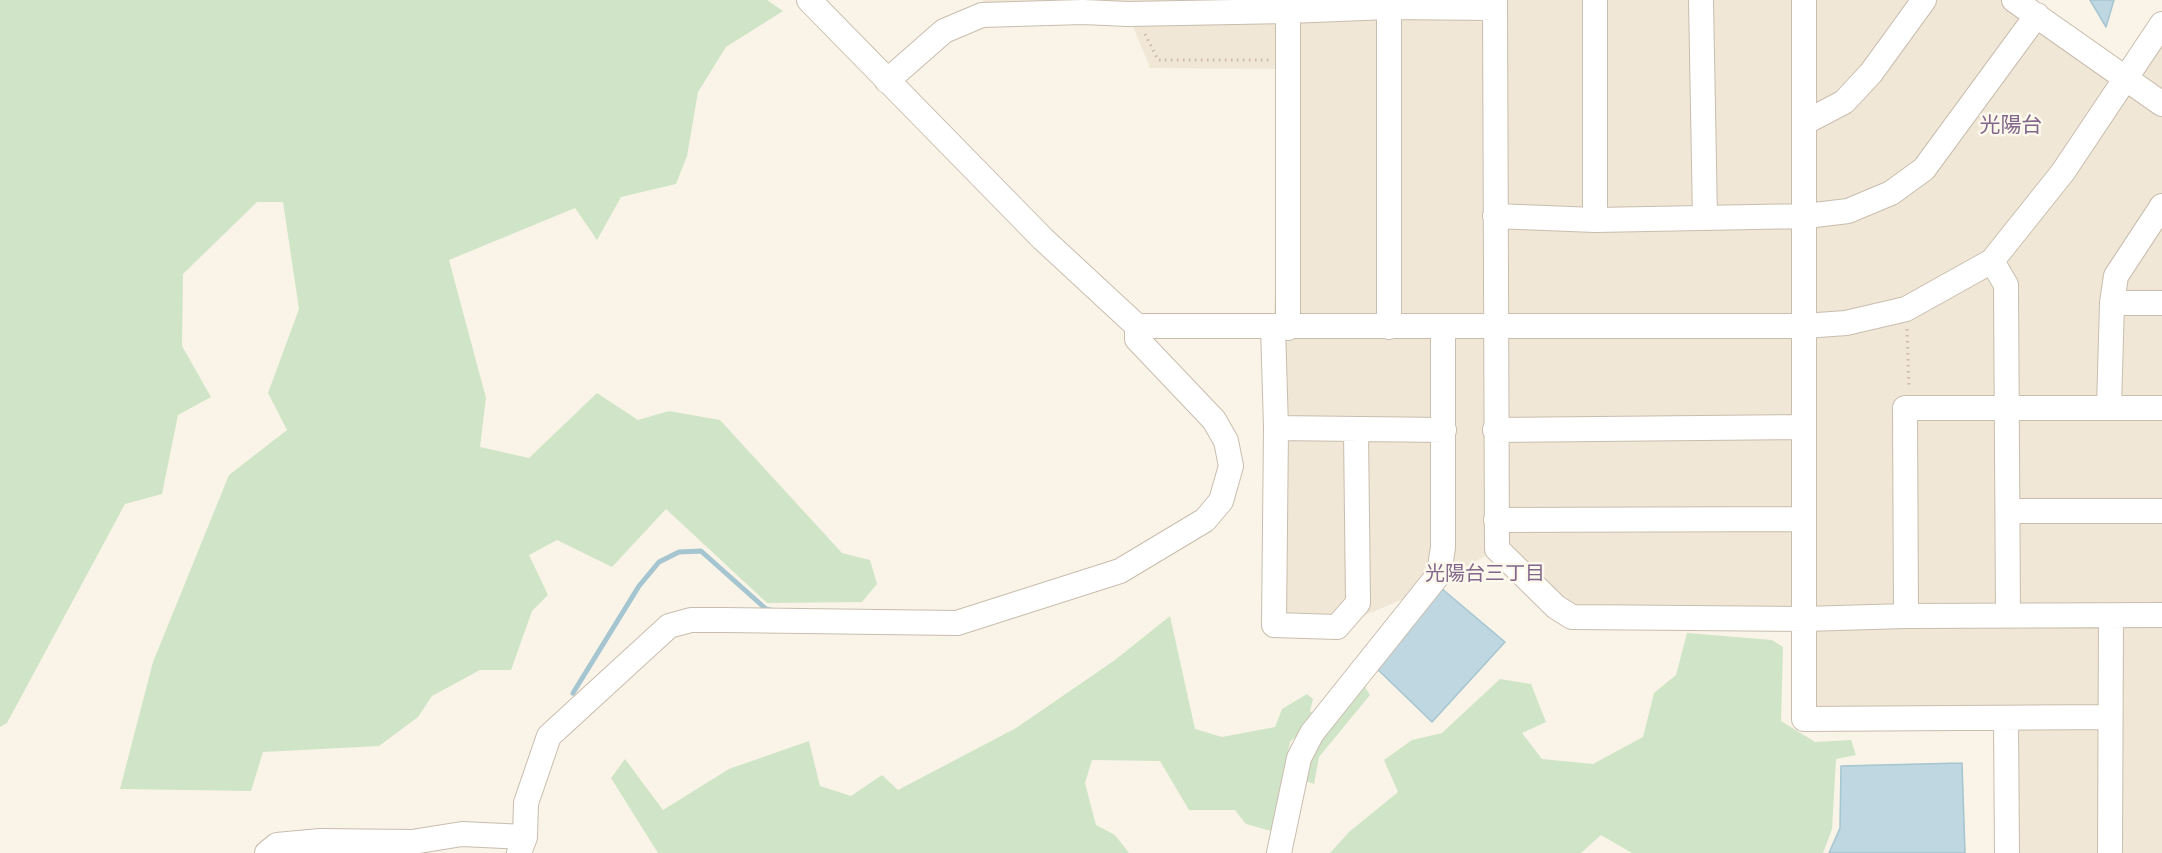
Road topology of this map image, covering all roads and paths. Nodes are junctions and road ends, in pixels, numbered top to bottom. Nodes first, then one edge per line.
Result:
1 (810, 0) edge
2 (1595, 0) edge
3 (1701, 0) edge
4 (1804, 0) edge
5 (1924, 0) edge
6 (2014, 0) edge
7 (1389, 3) edge
8 (1495, 4) edge
9 (1083, 6) edge
10 (1186, 6) edge
11 (1288, 6) edge
12 (982, 8) edge
13 (1136, 14) junction
14 (2037, 15) junction
15 (2162, 24) edge
16 (1287, 60) junction
17 (2124, 79) junction
18 (887, 81) junction
19 (2162, 104) edge
20 (1804, 123) junction
21 (2162, 206) edge
22 (1495, 216) junction
23 (1806, 216) junction
24 (1705, 218) junction
25 (1595, 220) junction
26 (1992, 261) junction
27 (2112, 303) junction
28 (2162, 303) edge
29 (1906, 309) junction
30 (1137, 326) junction
31 (1804, 326) junction
32 (1389, 327) junction
33 (1443, 327) junction
34 (1494, 327) junction
35 (1280, 328) junction
36 (2109, 407) junction
37 (2007, 408) junction
38 (2162, 408) edge
39 (1910, 409) junction
40 (1803, 427) junction
41 (1276, 428) junction
42 (1444, 430) junction
43 (1495, 430) junction
44 (1356, 431) junction
45 (2008, 511) junction
46 (2162, 511) edge
47 (1803, 519) junction
48 (1496, 520) junction
49 (2008, 615) junction
50 (2162, 615) edge
51 (1906, 616) junction
52 (2111, 616) junction
53 (1803, 619) junction
54 (2109, 717) junction
55 (2006, 720) junction
56 (522, 845) edge
57 (267, 853) edge
58 (1279, 853) edge
59 (2007, 853) edge
60 (2110, 853) edge

1 - 18 street
2 - 25 street
3 - 24 street
4 - 20 street
5 - 20 street
6 - 14 street
7 - 8 street
7 - 11 street
7 - 32 street
8 - 22 street
9 - 12 street
9 - 13 street
10 - 11 street
10 - 13 street
11 - 16 street
12 - 18 street
13 - 16 path
14 - 17 street
14 - 23 street
15 - 17 street
16 - 35 street
17 - 19 street
17 - 26 street
18 - 30 street
20 - 23 street
21 - 27 street
22 - 25 street
22 - 34 street
23 - 24 street
23 - 31 street
24 - 25 street
26 - 29 street
26 - 37 street
27 - 28 street
27 - 36 street
29 - 31 street
29 - 39 path
30 - 35 street
30 - 56 street
31 - 34 street
31 - 40 street
32 - 33 street
32 - 35 street
33 - 34 street
33 - 42 street
34 - 43 street
35 - 41 street
36 - 37 street
36 - 38 street
37 - 39 street
37 - 45 street
39 - 51 street
40 - 43 street
40 - 47 street
41 - 44 street
41 - 44 street
42 - 44 street
42 - 58 street
43 - 48 street
45 - 46 street
45 - 49 street
47 - 48 street
47 - 53 street
48 - 53 street
49 - 51 street
49 - 52 street
50 - 52 street
51 - 53 street
52 - 54 street
53 - 55 street
54 - 55 street
54 - 60 street
55 - 59 street
56 - 57 street

